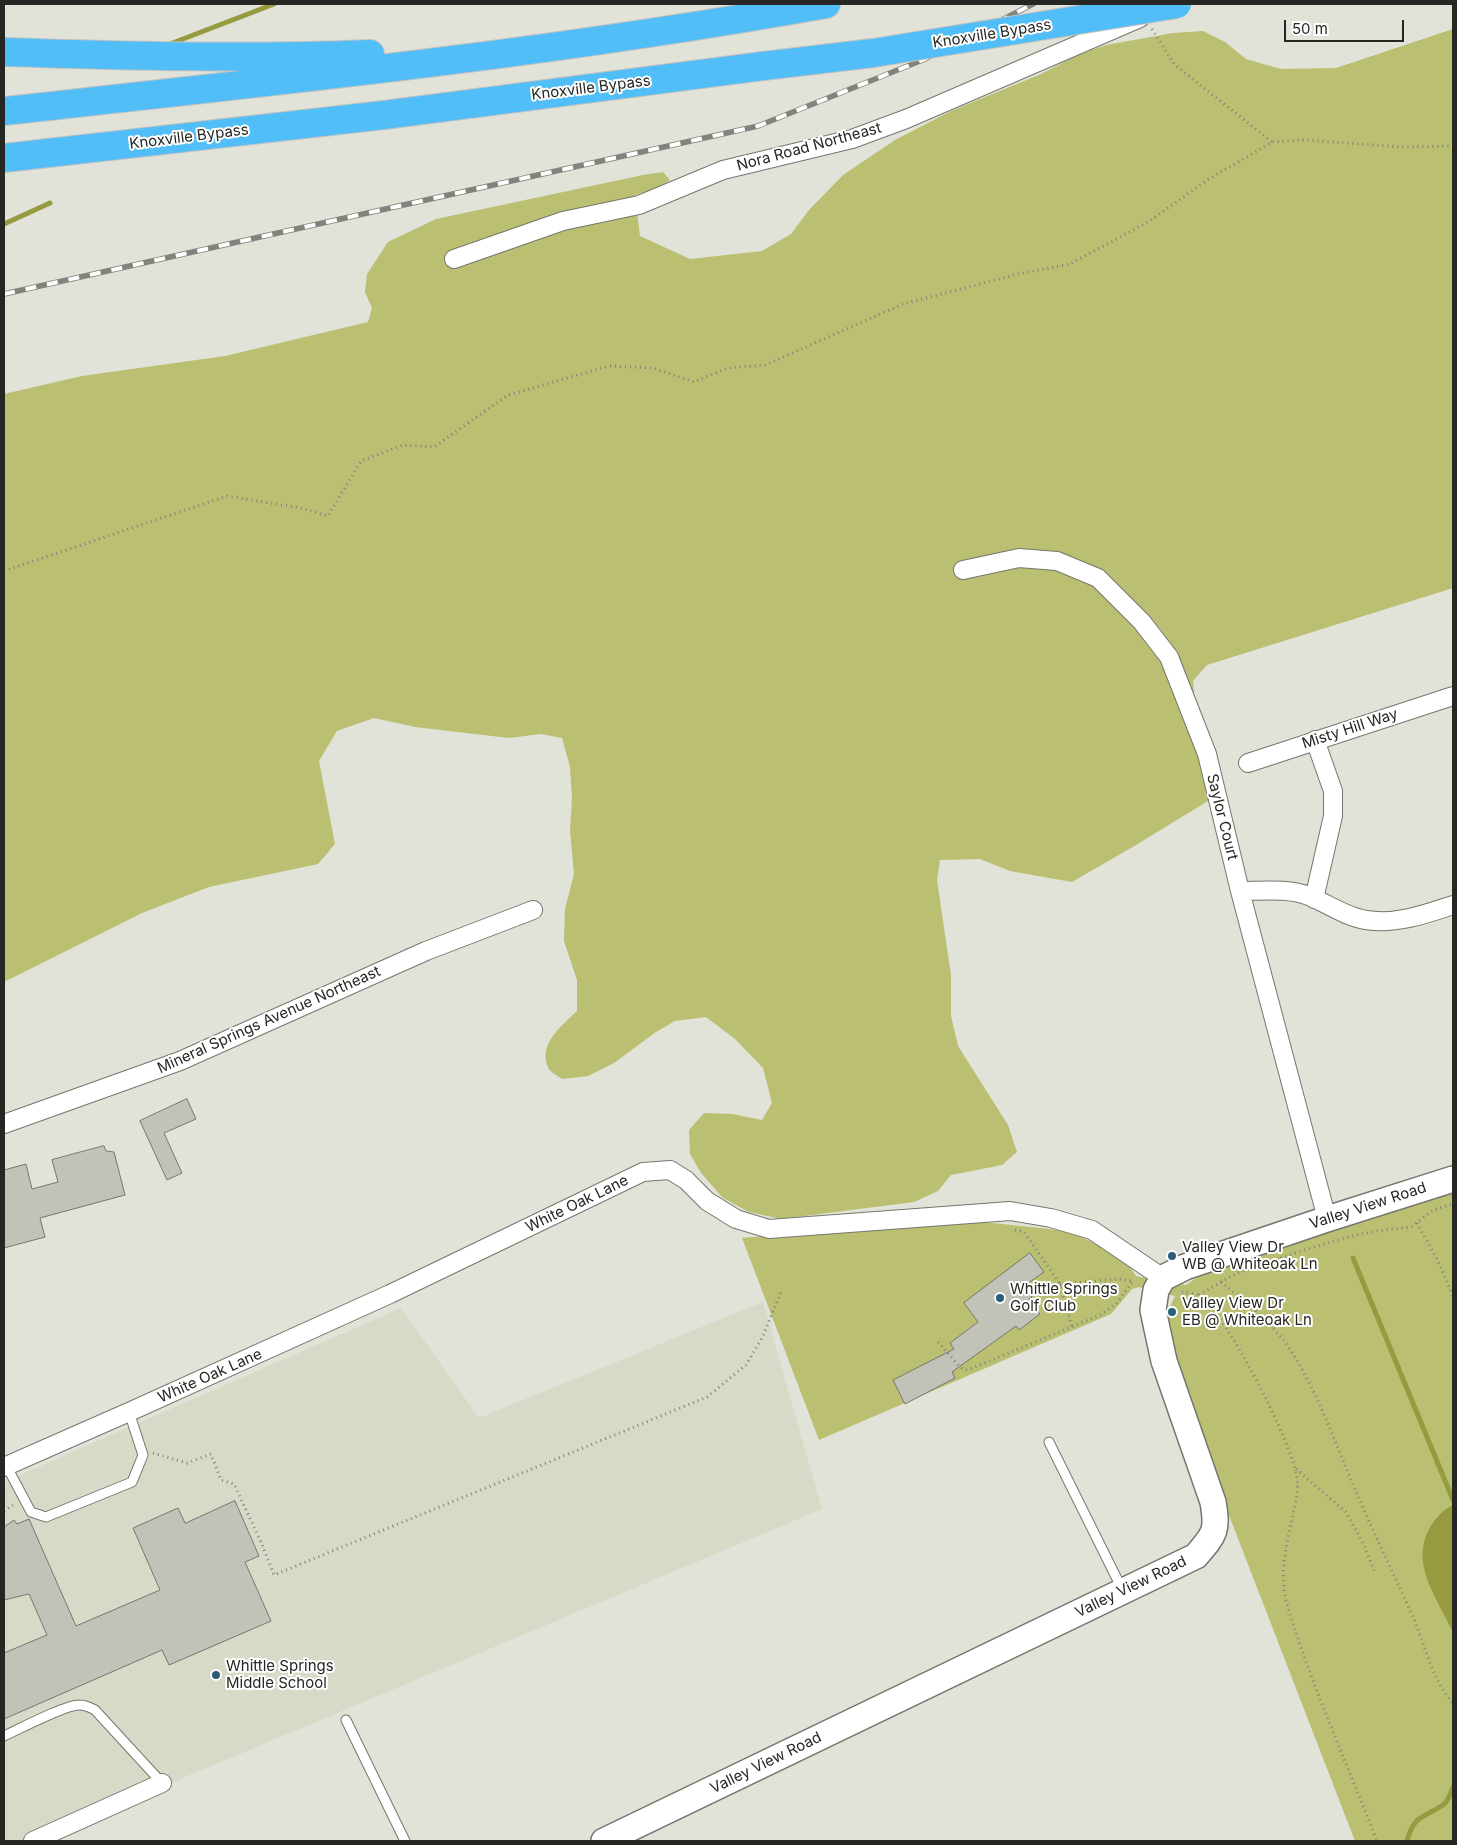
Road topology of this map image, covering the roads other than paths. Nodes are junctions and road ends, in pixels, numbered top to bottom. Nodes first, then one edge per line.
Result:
1 (826, 4) edge
2 (1176, 4) edge
3 (1143, 10) edge
4 (675, 28) junction
5 (4, 52) edge
6 (4, 111) edge
7 (4, 158) edge
8 (454, 259) dead end
9 (962, 570) dead end
10 (1453, 696) edge
11 (1315, 740) junction
12 (1248, 763) dead end
13 (1240, 891) junction
14 (1314, 899) junction
15 (1453, 904) edge
16 (533, 910) dead end
17 (4, 1124) edge
18 (1453, 1179) edge
19 (1327, 1219) junction
20 (1171, 1285) junction
21 (129, 1412) junction
22 (1049, 1442) dead end
23 (5, 1466) edge
24 (1123, 1591) junction
25 (346, 1720) dead end
26 (4, 1736) edge
27 (162, 1783) joint
28 (34, 1841) edge
29 (405, 1841) edge
30 (604, 1841) edge

1 - 4 highway
2 - 7 highway, Knoxville Bypass, bridge
3 - 8 street, Nora Road Northeast
4 - 5 highway
4 - 6 highway
9 - 13 street, Saylor Court
10 - 11 street, Misty Hill Way
11 - 12 street, Misty Hill Way
11 - 14 street
13 - 14 street
13 - 19 street, Saylor Court
14 - 15 street
16 - 17 street, Mineral Springs Avenue Northeast
18 - 19 street, Valley View Road
19 - 20 street, Valley View Road
20 - 21 street, White Oak Lane
20 - 24 street, Valley View Road
21 - 23 street, White Oak Lane
21 - 23 lane
22 - 24 lane
24 - 30 street, Valley View Road
25 - 29 lane
26 - 27 lane
27 - 28 street

